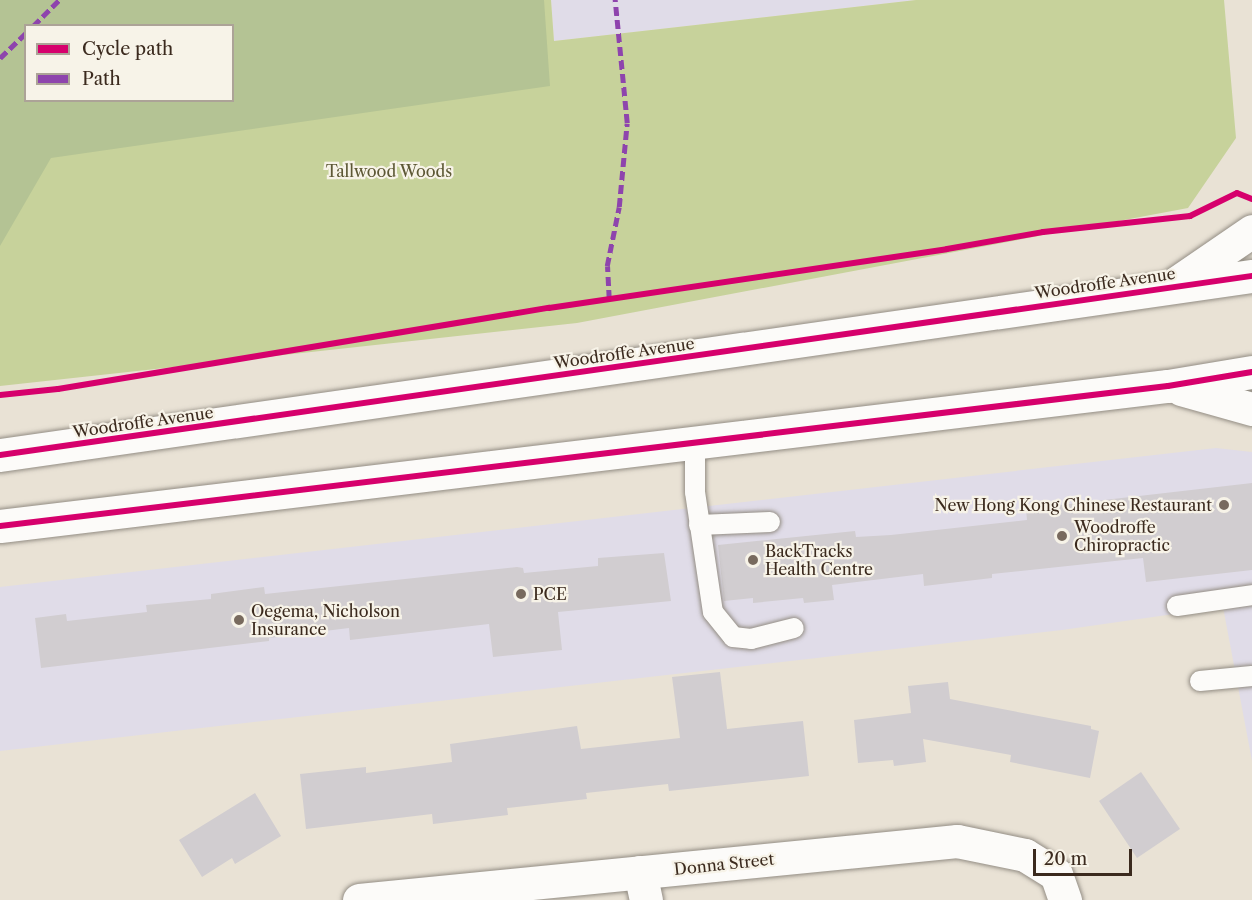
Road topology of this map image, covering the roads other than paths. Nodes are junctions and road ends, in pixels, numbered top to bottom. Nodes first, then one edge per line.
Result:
1 (1252, 231) edge
2 (1252, 276) edge
3 (1169, 287) junction
4 (1252, 372) edge
5 (1168, 386) junction
6 (1252, 409) edge
7 (695, 442) junction
8 (0, 455) edge
9 (770, 522) dead end
10 (699, 525) junction
11 (0, 526) edge
12 (1252, 596) edge
13 (1177, 606) dead end
14 (794, 628) dead end
15 (1252, 676) edge
16 (1200, 681) dead end
17 (643, 886) edge
18 (359, 900) edge
19 (1065, 900) edge

1 - 3 main road
2 - 3 main road, Woodroffe Avenue
3 - 8 main road, Woodroffe Avenue
4 - 5 main road
5 - 6 main road
5 - 7 main road
7 - 10 lane
7 - 11 main road
9 - 10 lane
10 - 14 lane
12 - 13 lane
15 - 16 lane
17 - 18 main road, Donna Street
17 - 19 main road, Donna Street

